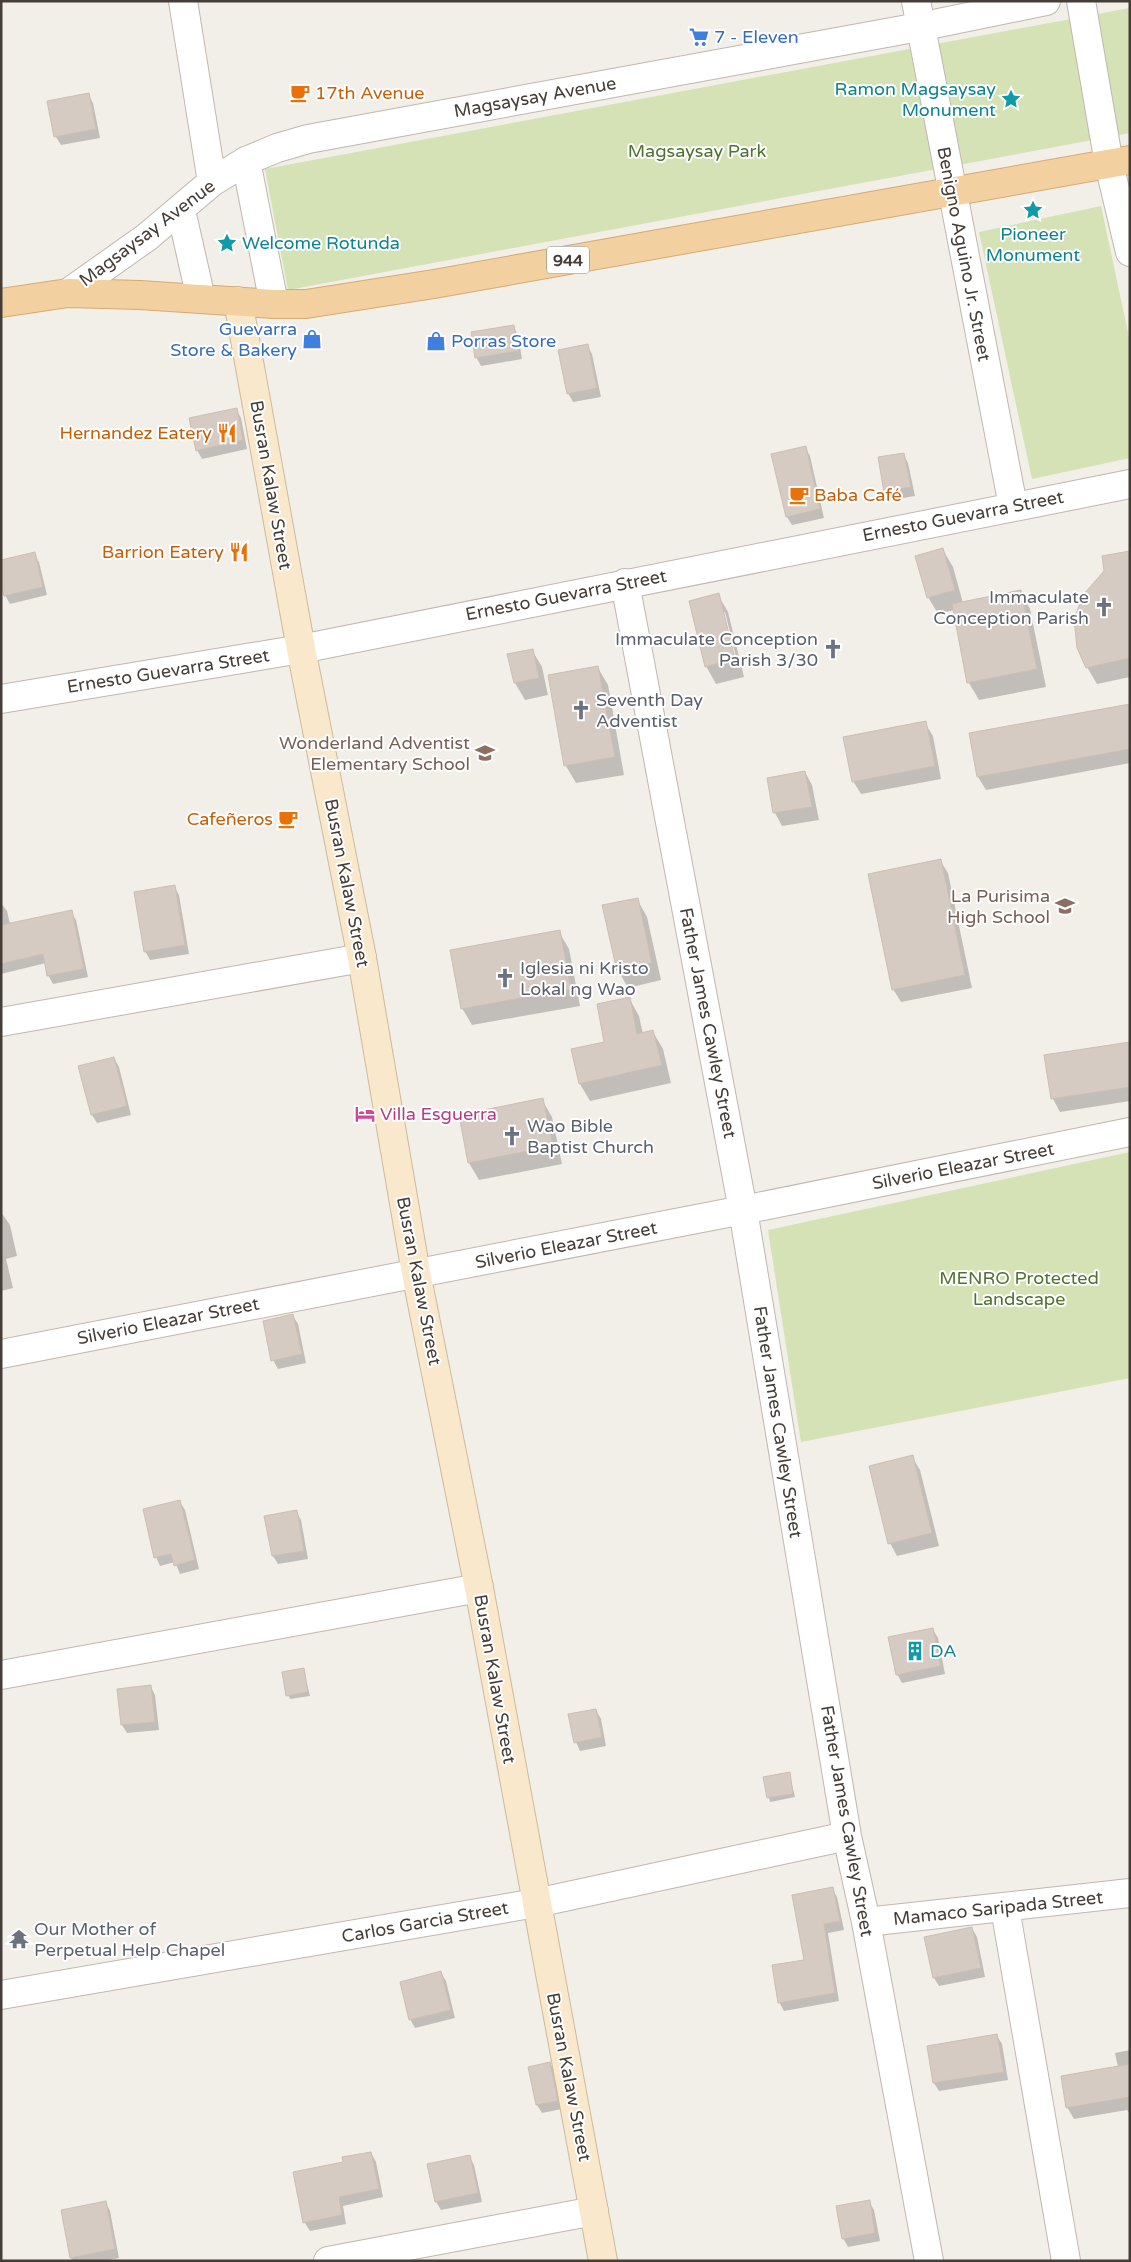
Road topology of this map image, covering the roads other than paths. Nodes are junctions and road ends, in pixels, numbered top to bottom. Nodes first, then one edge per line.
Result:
1 (183, 1) edge
2 (1046, 1) edge
3 (1081, 1) edge
4 (918, 14) edge
5 (246, 161) junction
6 (1119, 162) edge
7 (212, 182) junction
8 (952, 193) junction
9 (181, 210) junction
10 (1130, 252) edge
11 (68, 293) junction
12 (201, 299) junction
13 (238, 301) junction
14 (1, 304) edge
15 (274, 304) junction
16 (1130, 484) edge
17 (1013, 506) junction
18 (625, 583) junction
19 (302, 649) junction
20 (1, 698) edge
21 (362, 958) junction
22 (1, 1022) edge
23 (1130, 1132) edge
24 (743, 1210) junction
25 (416, 1273) junction
26 (1, 1354) edge
27 (479, 1588) junction
28 (1, 1674) edge
29 (847, 1836) junction
30 (1130, 1893) edge
31 (536, 1902) junction
32 (1005, 1908) junction
33 (866, 1922) junction
34 (1, 1995) edge
35 (594, 2212) junction
36 (328, 2261) edge
37 (603, 2261) edge
38 (929, 2261) edge
39 (1066, 2261) edge

1 - 7 street
2 - 4 street, Magsaysay Avenue
3 - 6 street
4 - 5 street, Magsaysay Avenue
4 - 8 street, Benigno Aguino Jr. Street
5 - 7 street, Magsaysay Avenue
5 - 15 street
6 - 8 main road, 944
6 - 10 street
7 - 9 street, Magsaysay Avenue
8 - 15 main road, 944
8 - 17 street, Benigno Aguino Jr. Street
9 - 11 street, Magsaysay Avenue
9 - 12 street
11 - 12 main road, 944
11 - 14 main road, 944
12 - 13 main road, 944
13 - 15 main road, 944
13 - 19 street, Busran Kalaw Street
16 - 17 street, Ernesto Guevarra Street
17 - 18 street, Ernesto Guevarra Street
18 - 19 street, Ernesto Guevarra Street
18 - 24 street, Father James Cawley Street
19 - 20 street, Ernesto Guevarra Street
19 - 21 street, Busran Kalaw Street
21 - 22 street
21 - 25 street, Busran Kalaw Street
23 - 24 street, Silverio Eleazar Street
24 - 25 street, Silverio Eleazar Street
24 - 29 street, Father James Cawley Street
25 - 26 street, Silverio Eleazar Street
25 - 27 street, Busran Kalaw Street
27 - 28 street
27 - 31 street, Busran Kalaw Street
29 - 31 street, Carlos Garcia Street
29 - 33 street, Father James Cawley Street
30 - 32 street, Mamaco Saripada Street
31 - 34 street, Carlos Garcia Street
31 - 35 street, Busran Kalaw Street
32 - 33 street, Mamaco Saripada Street
32 - 39 street
33 - 38 street, Father James Cawley Street
35 - 36 street
35 - 37 street, Busran Kalaw Street

